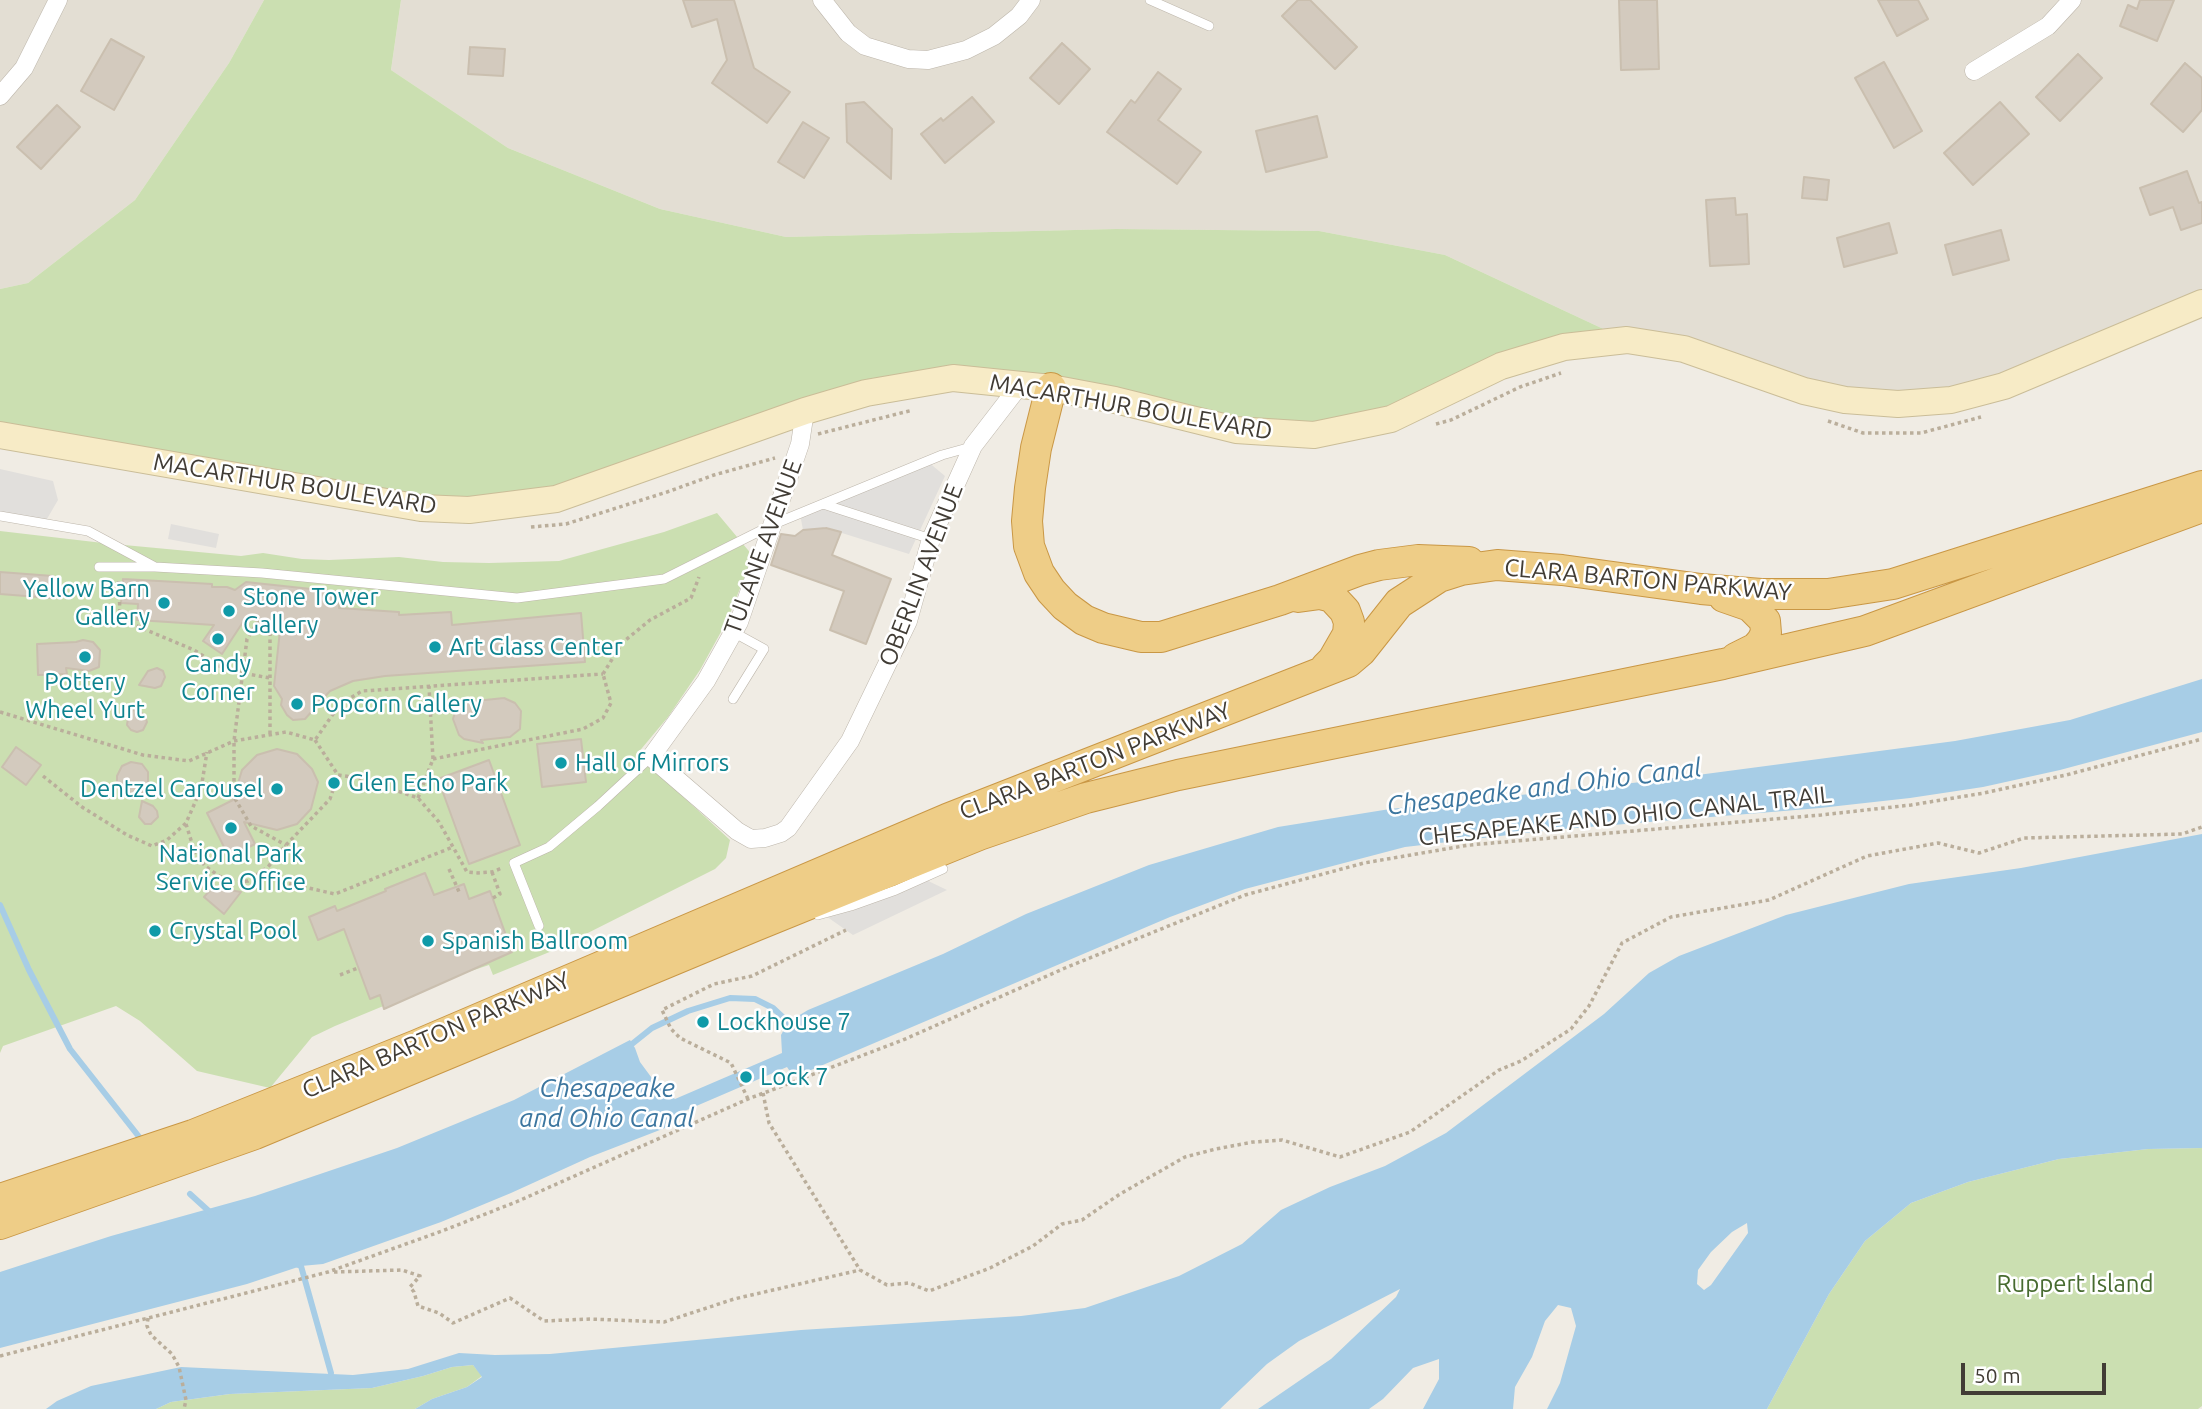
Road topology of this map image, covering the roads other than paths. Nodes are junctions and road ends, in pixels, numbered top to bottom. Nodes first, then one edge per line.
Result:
1 (58, 0) edge
2 (822, 0) edge
3 (1031, 0) edge
4 (1150, 0) edge
5 (2072, 0) edge
6 (1209, 26) dead end
7 (1974, 71) dead end
8 (0, 96) edge
9 (2202, 303) edge
10 (1020, 385) junction
11 (1051, 388) junction
12 (805, 411) junction
13 (0, 435) edge
14 (973, 446) junction
15 (2202, 486) edge
16 (823, 504) junction
17 (2202, 507) edge
18 (0, 516) edge
19 (774, 524) junction
20 (931, 539) junction
21 (1497, 565) junction
22 (99, 567) dead end
23 (155, 567) junction
24 (1701, 589) junction
25 (1280, 600) junction
26 (733, 632) junction
27 (1723, 664) junction
28 (1319, 673) junction
29 (733, 699) dead end
30 (651, 757) junction
31 (1086, 798) junction
32 (943, 869) joint
33 (813, 916) joint
34 (539, 926) dead end
35 (754, 926) junction
36 (0, 1199) edge
37 (0, 1224) edge

1 - 8 street
2 - 3 street
4 - 6 lane
5 - 7 street
9 - 11 main road, MACARTHUR BOULEVARD
10 - 11 main road, MACARTHUR BOULEVARD
10 - 12 main road, MACARTHUR BOULEVARD
10 - 14 street, OBERLIN AVENUE
11 - 25 highway
12 - 13 main road, MACARTHUR BOULEVARD
12 - 19 street, TULANE AVENUE
14 - 16 lane
14 - 20 street, OBERLIN AVENUE
15 - 24 highway, CLARA BARTON PARKWAY
16 - 19 lane
16 - 20 lane
17 - 27 highway, CLARA BARTON PARKWAY
18 - 23 lane
19 - 23 lane
19 - 26 street, TULANE AVENUE
20 - 30 street, OBERLIN AVENUE
21 - 24 highway, CLARA BARTON PARKWAY
21 - 25 highway
21 - 28 highway, CLARA BARTON PARKWAY
22 - 23 lane
24 - 27 highway
25 - 28 highway
26 - 29 lane
26 - 30 street, TULANE AVENUE
27 - 31 highway, CLARA BARTON PARKWAY
28 - 36 highway, CLARA BARTON PARKWAY
30 - 34 lane
31 - 32 highway
31 - 35 highway, CLARA BARTON PARKWAY
32 - 33 lane
33 - 35 highway
35 - 37 highway, CLARA BARTON PARKWAY

